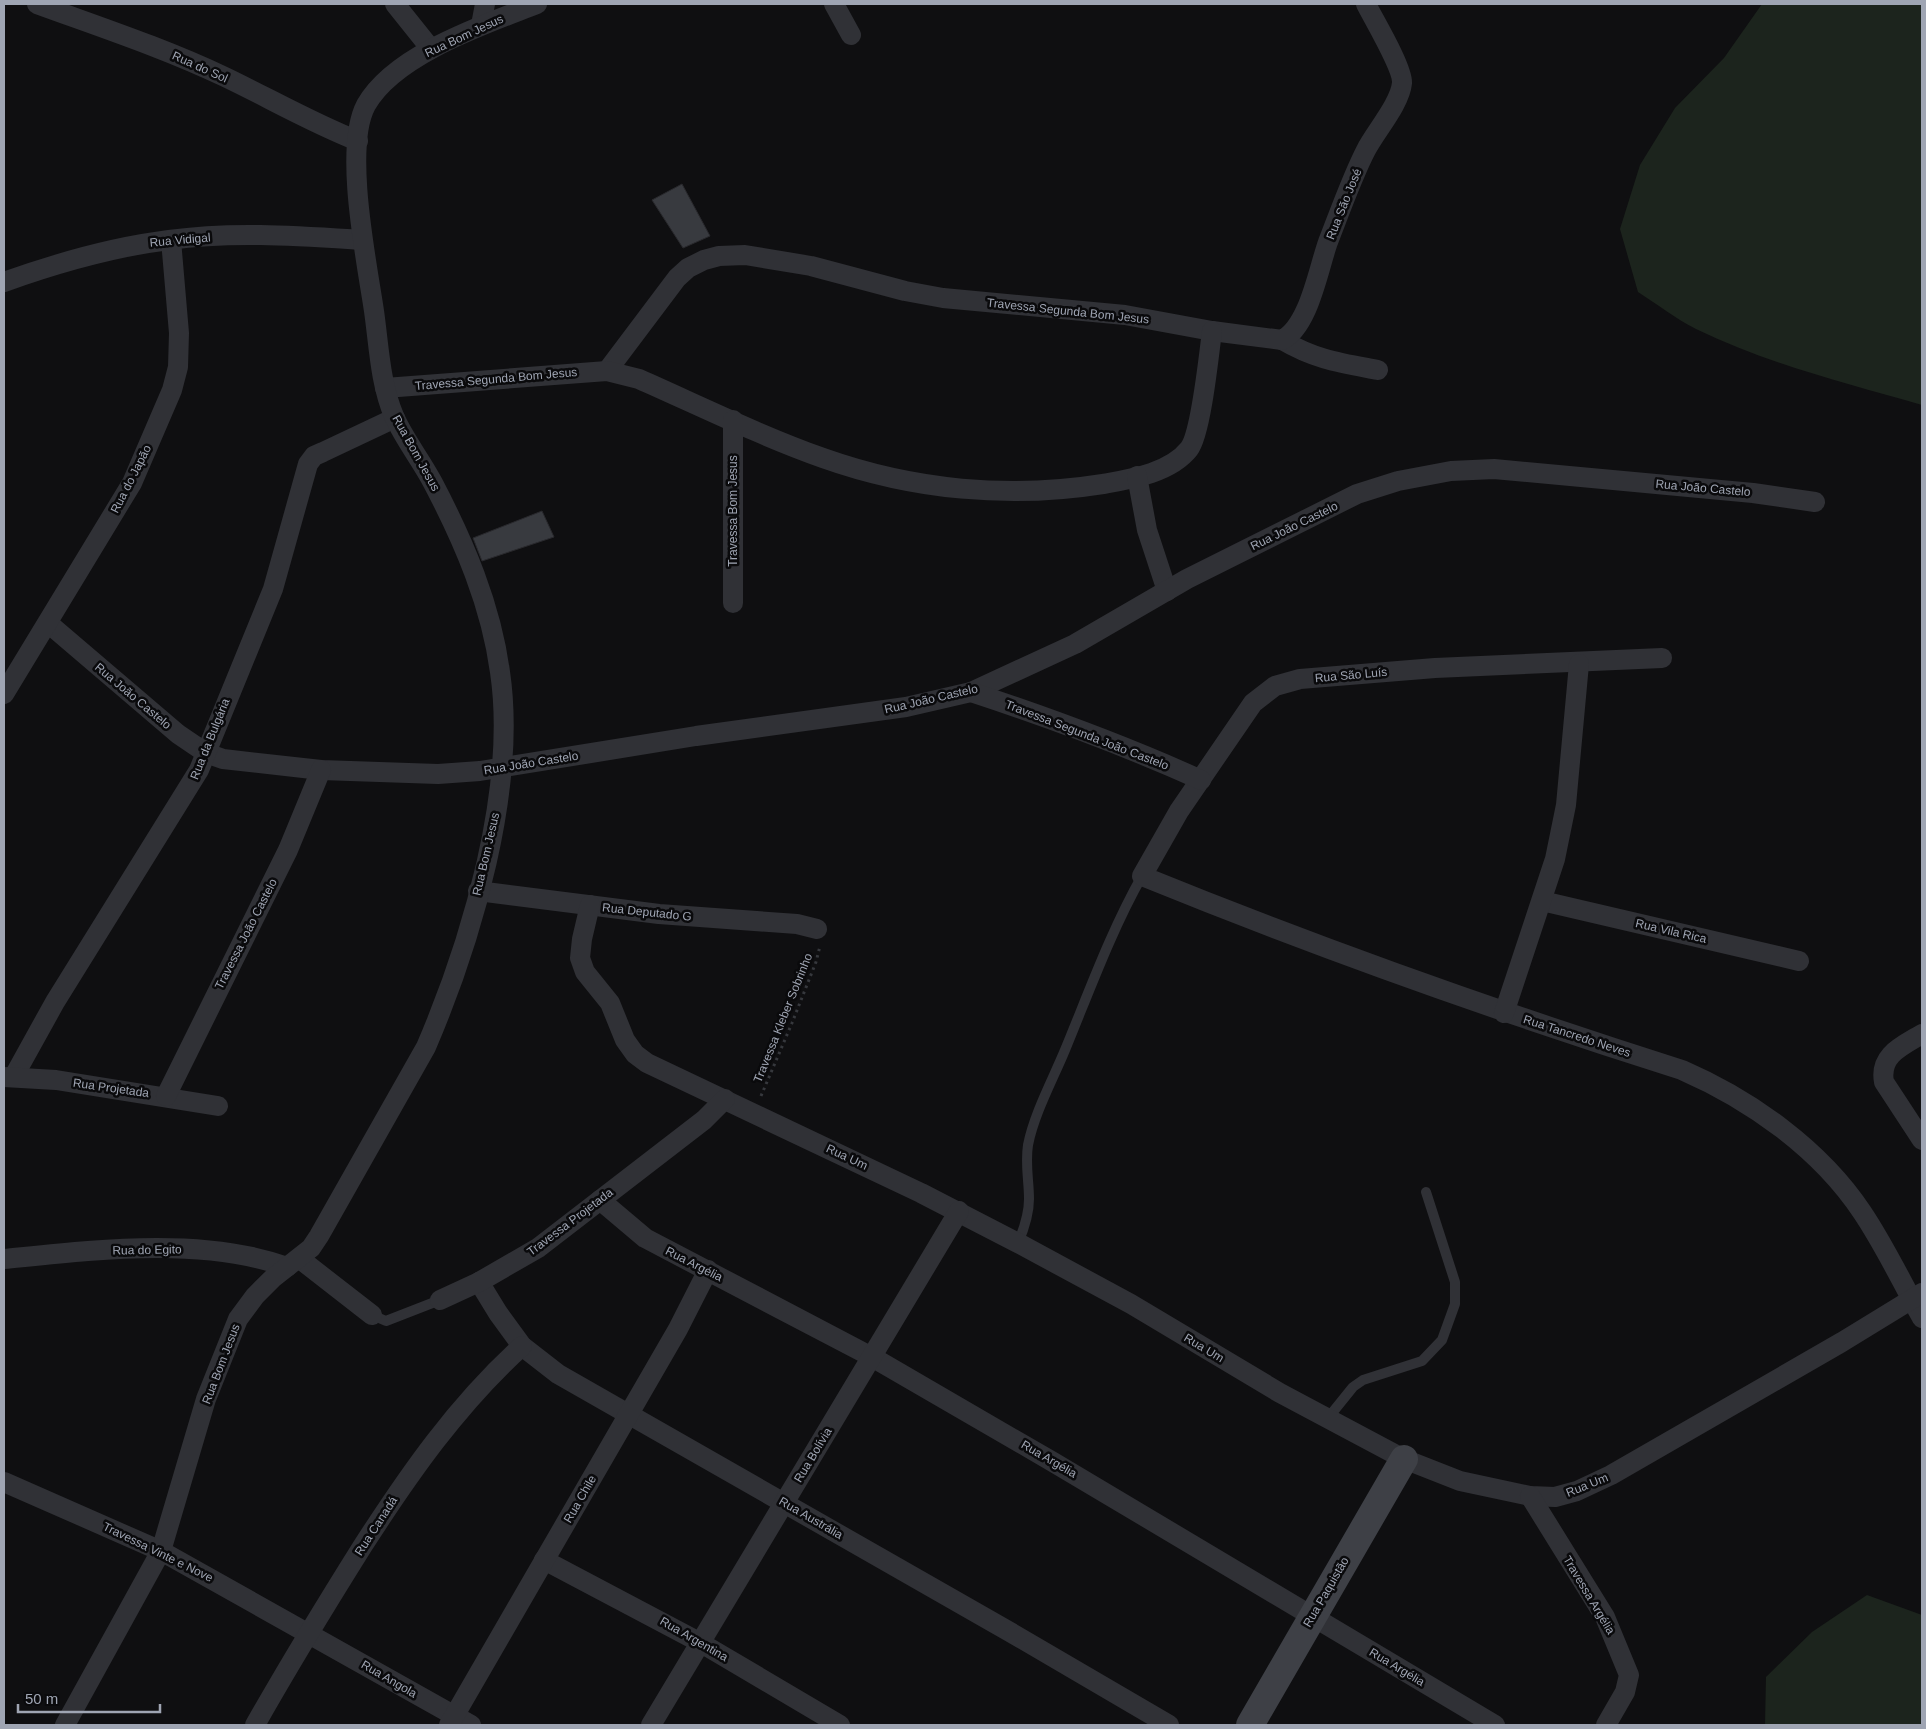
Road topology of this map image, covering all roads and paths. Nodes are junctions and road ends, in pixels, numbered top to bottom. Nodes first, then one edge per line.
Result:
1 (37, 4) edge
2 (395, 4) edge
3 (485, 4) edge
4 (537, 4) edge
5 (834, 4) edge
6 (1366, 4) edge
7 (481, 25) junction
8 (851, 35) dead end
9 (431, 49) junction
10 (358, 141) junction
11 (171, 240) junction
12 (362, 240) junction
13 (4, 282) edge
14 (1212, 331) junction
15 (1282, 340) junction
16 (1378, 370) dead end
17 (607, 371) junction
18 (385, 388) junction
19 (395, 418) junction
20 (733, 420) junction
21 (1137, 476) junction
22 (1815, 502) dead end
23 (1167, 591) junction
24 (733, 603) dead end
25 (48, 623) junction
26 (1662, 658) dead end
27 (1579, 664) junction
28 (971, 692) junction
29 (4, 694) edge
30 (206, 753) junction
31 (503, 768) junction
32 (321, 770) junction
33 (1201, 780) junction
34 (1142, 876) junction
35 (478, 891) junction
36 (1542, 901) junction
37 (590, 905) junction
38 (817, 929) joint
39 (1799, 961) dead end
40 (1504, 1013) junction
41 (1922, 1034) edge
42 (9, 1077) edge
43 (166, 1096) junction
44 (725, 1100) junction
45 (218, 1106) dead end
46 (753, 1113) junction
47 (1922, 1140) edge
48 (1426, 1192) dead end
49 (600, 1200) junction
50 (959, 1211) junction
51 (1018, 1243) junction
52 (4, 1259) edge
53 (294, 1263) junction
54 (708, 1270) junction
55 (479, 1282) junction
56 (1917, 1296) edge
57 (440, 1300) joint
58 (372, 1315) joint
59 (1922, 1318) edge
60 (522, 1346) junction
61 (872, 1357) junction
62 (628, 1415) junction
63 (1328, 1418) junction
64 (1404, 1460) junction
65 (4, 1482) edge
66 (1530, 1496) junction
67 (784, 1503) junction
68 (161, 1551) junction
69 (544, 1560) junction
70 (1311, 1617) junction
71 (308, 1632) junction
72 (700, 1643) junction
73 (458, 1722) edge
74 (65, 1725) edge
75 (255, 1725) edge
76 (651, 1725) edge
77 (840, 1725) edge
78 (1169, 1725) edge
79 (1250, 1725) edge
80 (1495, 1725) edge
81 (1606, 1725) edge

1 - 10 street, Rua do Sol
2 - 9 street
3 - 7 street
4 - 7 street, Rua Bom Jesus
5 - 8 street
6 - 15 street, Rua São José
7 - 9 street, Rua Bom Jesus
9 - 10 street, Rua Bom Jesus
10 - 12 street, Rua Bom Jesus
11 - 12 street, Rua Vidigal
11 - 13 street, Rua Vidigal
11 - 25 street, Rua do Japão
12 - 18 street, Rua Bom Jesus
14 - 15 street
14 - 17 street, Travessa Segunda Bom Jesus
14 - 21 street, Travessa Segunda Bom Jesus
15 - 16 street
17 - 18 street, Travessa Segunda Bom Jesus
17 - 20 street, Travessa Segunda Bom Jesus
18 - 19 street, Rua Bom Jesus
19 - 30 street, Rua da Bulgária
19 - 31 street, Rua Bom Jesus
20 - 21 street, Travessa Segunda Bom Jesus
20 - 24 street, Travessa Bom Jesus
21 - 23 street
22 - 23 street, Rua João Castelo
23 - 28 street, Rua João Castelo
25 - 29 street, Rua do Japão
25 - 30 street, Rua João Castelo
26 - 27 street, Rua São Luís
27 - 33 street, Rua São Luís
27 - 36 street
28 - 31 street, Rua João Castelo
28 - 33 street, Travessa Segunda João Castelo
30 - 32 street, Rua João Castelo
30 - 42 street, Rua da Bulgária
31 - 32 street, Rua João Castelo
31 - 35 street, Rua Bom Jesus
32 - 43 street, Travessa João Castelo
33 - 34 street, Rua São Luís
34 - 40 street, Rua Tancredo Neves
34 - 51 lane
35 - 37 street, Rua Deputado G
35 - 53 street, Rua Bom Jesus
36 - 39 street, Rua Vila Rica
36 - 40 street
37 - 38 street, Rua Deputado G
37 - 44 street, Rua Um
38 - 46 path, Travessa Kleber Sobrinho
40 - 56 street, Rua Tancredo Neves
41 - 47 street
42 - 43 street, Rua Projetada
43 - 45 street, Rua Projetada
44 - 46 street, Rua Um
44 - 49 street, Travessa Projetada
46 - 50 street, Rua Um
48 - 63 lane
49 - 54 street, Rua Argélia
49 - 55 street, Travessa Projetada
50 - 51 street, Rua Um
50 - 61 street, Rua Bolívia
51 - 63 street, Rua Um
52 - 53 street, Rua do Egito
53 - 58 street, Travessa Projetada
53 - 68 street, Rua Bom Jesus
54 - 61 street, Rua Argélia
54 - 62 street, Rua Chile
55 - 57 street, Travessa Projetada
55 - 60 street, Rua Austrália
56 - 59 street, Rua Tancredo Neves
56 - 66 street, Rua Um
57 - 58 lane, Travessa Projetada
60 - 62 street, Rua Austrália
60 - 71 street, Rua Canadá
61 - 67 street, Rua Bolívia
61 - 70 street, Rua Argélia
62 - 67 street, Rua Austrália
62 - 69 street, Rua Chile
63 - 64 street, Rua Um
64 - 66 street, Rua Um
64 - 70 street, Rua Paquistão
65 - 68 street, Travessa Vinte e Nove
66 - 81 street, Travessa Argélia
67 - 72 street, Rua Bolívia
67 - 78 street, Rua Austrália
68 - 71 street, Travessa Vinte e Nove
68 - 74 street, Rua Bom Jesus
69 - 72 street, Rua Argentina
69 - 73 street, Rua Chile
70 - 79 street, Rua Paquistão
70 - 80 street, Rua Argélia
71 - 73 street, Rua Angola
71 - 75 street, Rua Canadá
72 - 76 street, Rua Bolívia
72 - 77 street, Rua Argentina

